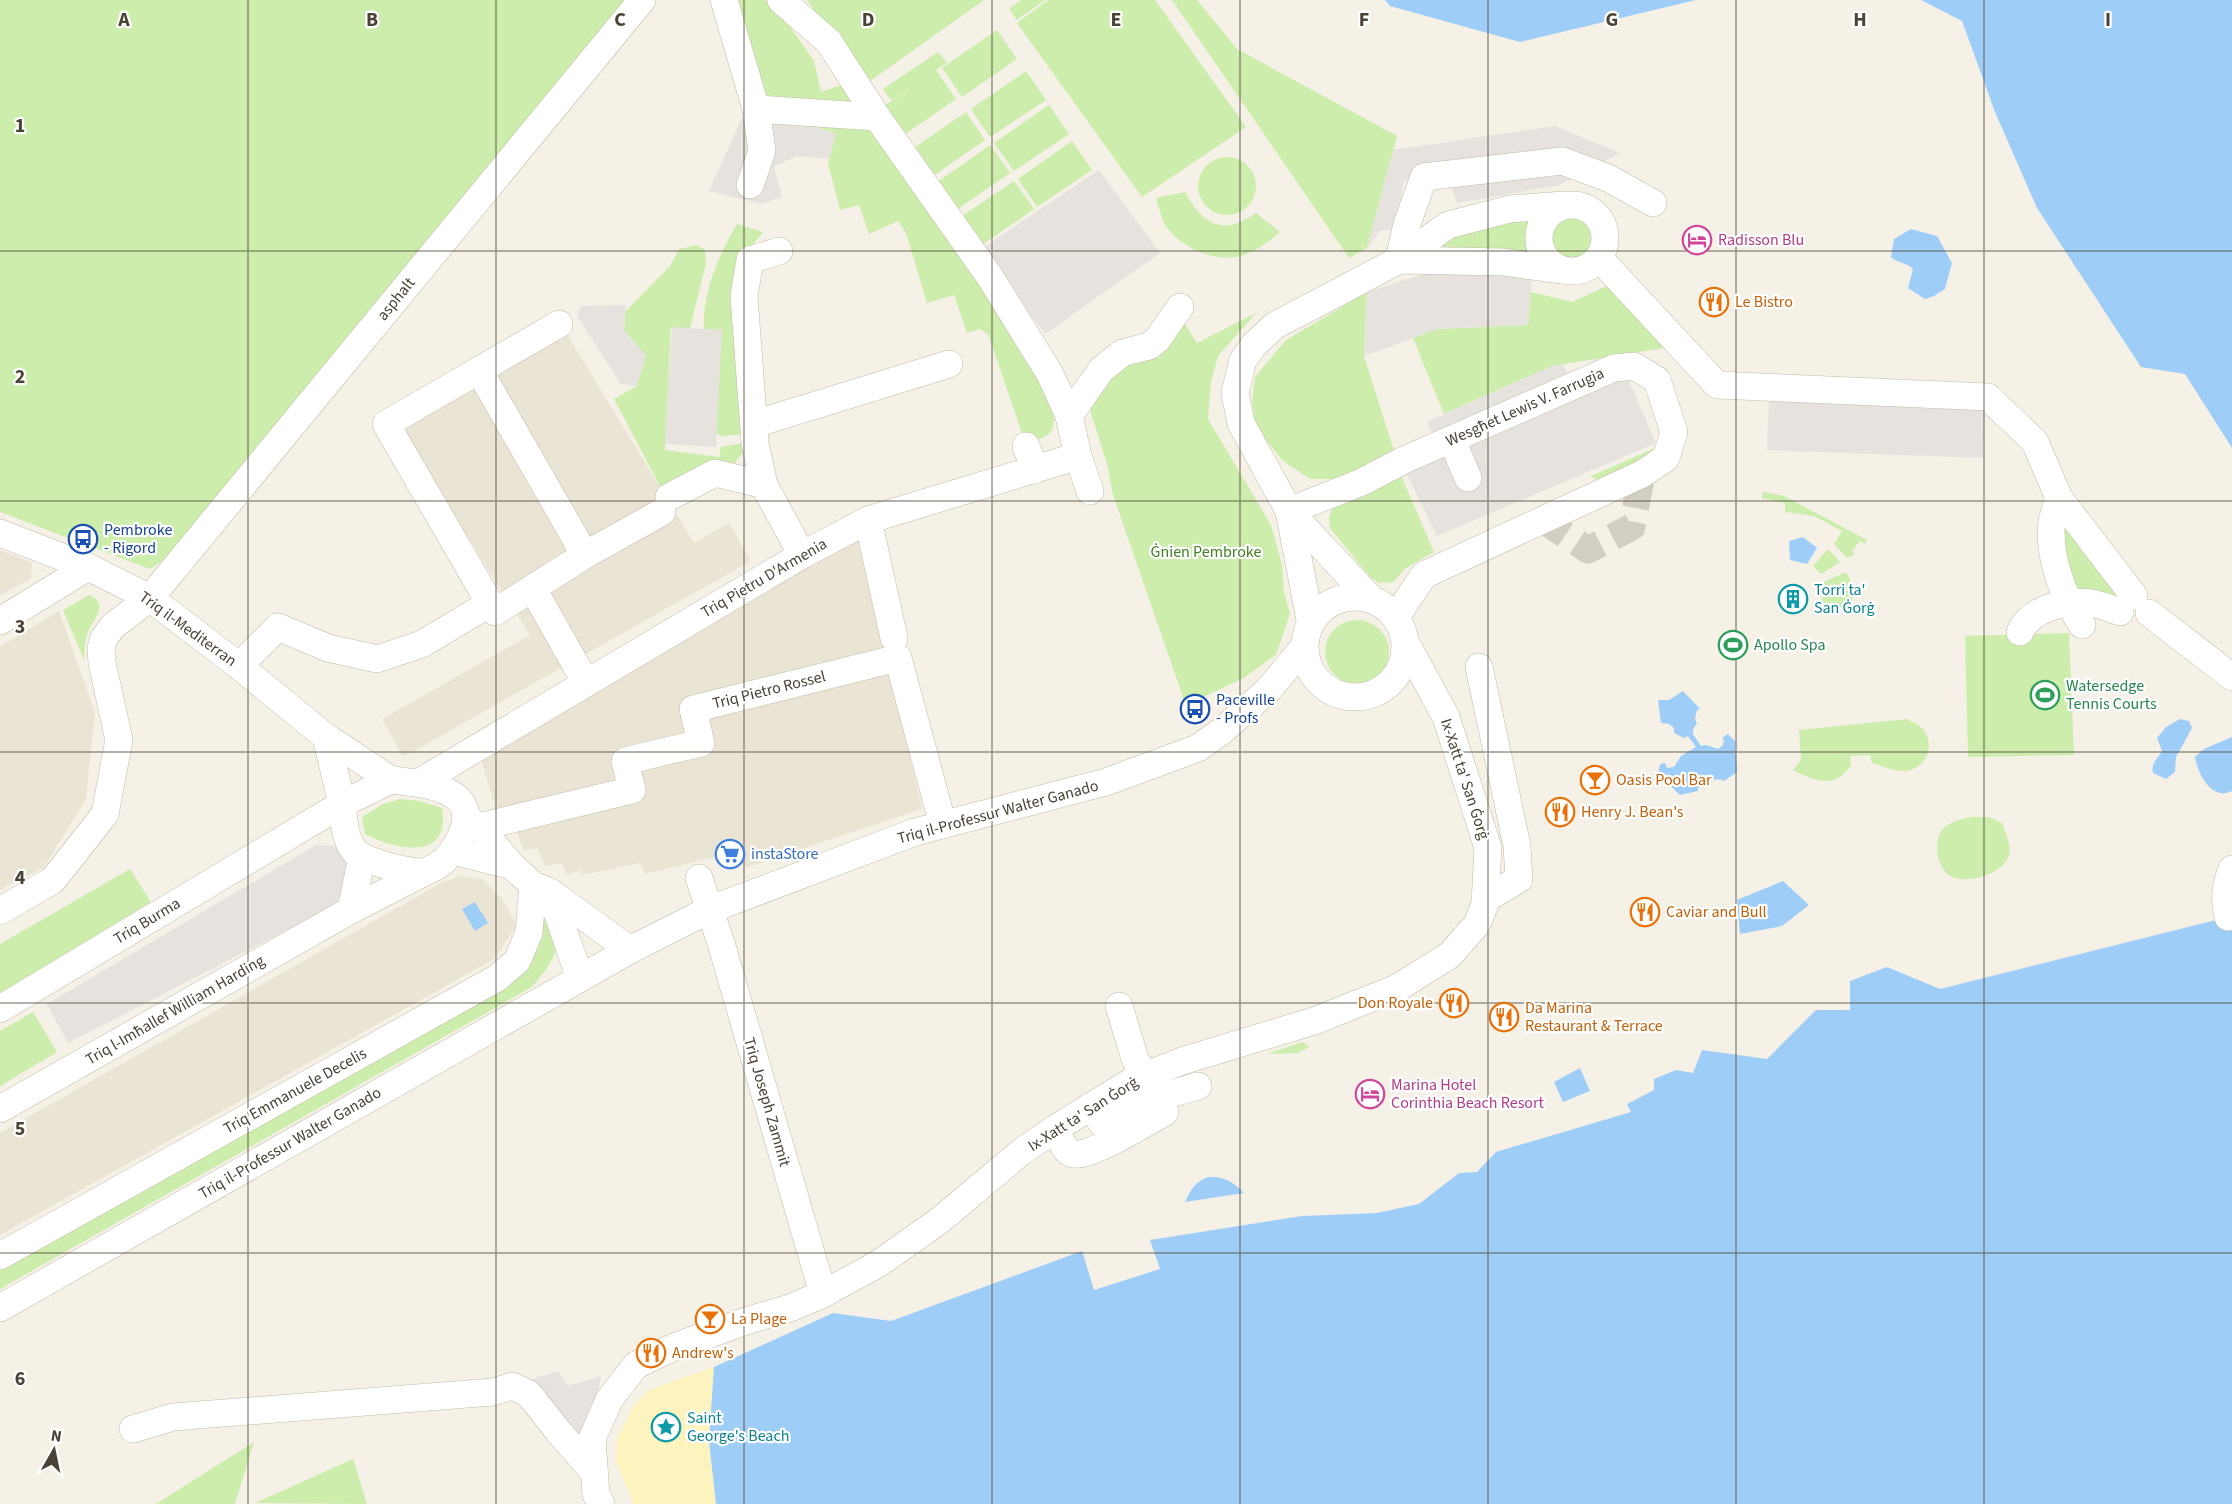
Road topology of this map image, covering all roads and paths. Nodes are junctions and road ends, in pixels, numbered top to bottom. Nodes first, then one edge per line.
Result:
1 (642, 0) edge
2 (724, 0) edge
3 (781, 0) edge
4 (756, 109) junction
5 (877, 117) junction
6 (750, 185) dead end
7 (1653, 203) dead end
8 (1564, 205) junction
9 (779, 251) dead end
10 (1599, 258) junction
11 (1399, 260) junction
12 (1560, 270) junction
13 (1180, 307) dead end
14 (560, 324) dead end
15 (949, 364) dead end
16 (479, 370) junction
17 (1069, 417) junction
18 (754, 424) junction
19 (1452, 440) junction
20 (1078, 456) junction
21 (1468, 478) dead end
22 (764, 485) junction
23 (1090, 491) dead end
24 (2059, 498) junction
25 (1289, 511) junction
26 (868, 520) junction
27 (0, 533) edge
28 (585, 555) junction
29 (802, 555) junction
30 (88, 567) junction
31 (533, 589) junction
32 (150, 598) junction
33 (1371, 599) junction
34 (2134, 607) junction
35 (477, 611) dead end
36 (2075, 614) junction
37 (1396, 617) junction
38 (1310, 620) junction
39 (0, 621) edge
40 (2020, 632) dead end
41 (894, 638) dead end
42 (1406, 643) junction
43 (1304, 647) junction
44 (239, 666) junction
45 (1479, 667) dead end
46 (2232, 677) edge
47 (586, 683) junction
48 (326, 737) junction
49 (473, 751) junction
50 (404, 781) junction
51 (342, 804) junction
52 (469, 816) junction
53 (943, 825) junction
54 (295, 833) junction
55 (347, 836) junction
56 (453, 851) junction
57 (362, 857) junction
58 (512, 866) junction
59 (2232, 869) edge
60 (425, 872) junction
61 (699, 878) dead end
62 (541, 889) junction
63 (1486, 898) junction
64 (351, 910) junction
65 (710, 910) junction
66 (0, 911) edge
67 (2228, 917) dead end
68 (630, 950) junction
69 (580, 978) junction
70 (1119, 1006) dead end
71 (0, 1010) edge
72 (1145, 1076) junction
73 (1198, 1086) dead end
74 (1091, 1106) junction
75 (0, 1109) edge
76 (1165, 1112) dead end
77 (1056, 1128) junction
78 (0, 1256) edge
79 (823, 1294) junction
80 (0, 1308) edge
81 (133, 1429) dead end
82 (594, 1472) junction
83 (601, 1504) edge

1 - 32 street, asphalt
2 - 4 street
3 - 5 street
4 - 5 street
4 - 6 street
5 - 17 street
7 - 11 street
8 - 10 street
8 - 11 street
8 - 12 street
9 - 18 street
10 - 12 street
10 - 24 street
11 - 12 street
11 - 25 street
13 - 17 street
14 - 16 street
15 - 18 street
16 - 28 street
16 - 31 street
17 - 20 street
18 - 22 street
19 - 21 street
19 - 25 street, Wesgħet Lewis V. Farrugia
19 - 37 street, Wesgħet Lewis V. Farrugia
20 - 23 street
20 - 26 street, Triq Pietru D'Armenia
22 - 28 street
22 - 29 street
24 - 34 street
24 - 36 street
25 - 33 street
25 - 38 street
26 - 29 street, Triq Pietru D'Armenia
26 - 41 street
27 - 30 street, Triq il-Mediterran
28 - 31 street
29 - 47 street, Triq Pietru D'Armenia
30 - 32 street, Triq il-Mediterran
30 - 39 street
31 - 47 street
32 - 44 street, Triq il-Mediterran
32 - 66 street, asphalt
33 - 37 street
33 - 38 street
34 - 36 street
34 - 46 street
35 - 44 street
36 - 40 street
37 - 42 street
38 - 43 street, Triq il-Professur Walter Ganado
42 - 43 street, Triq il-Professur Walter Ganado
42 - 63 street, Ix-Xatt ta' San Ġorġ
43 - 53 street, Triq il-Professur Walter Ganado
44 - 48 street, Triq il-Mediterran
45 - 63 street
47 - 49 street, Triq Pietru D'Armenia
48 - 50 street, Triq il-Mediterran
48 - 51 street
49 - 50 street, Triq Pietru D'Armenia
49 - 52 street
50 - 51 street
50 - 52 street
51 - 54 street, Triq Burma
51 - 55 street
52 - 53 street, Triq Pietro Rossel
52 - 56 street
52 - 58 street
53 - 65 street, Triq il-Professur Walter Ganado
54 - 55 street
54 - 71 street, Triq Burma
55 - 57 street
56 - 58 street
56 - 60 street
57 - 60 street
57 - 64 street
58 - 62 street
59 - 67 street
60 - 64 street, Triq l-Imħallef William Harding
61 - 65 street, Triq Joseph Zammit
62 - 68 street
62 - 69 street
62 - 78 street, Triq Emmanuele Decelis
63 - 72 street, Ix-Xatt ta' San Ġorġ
64 - 75 street, Triq l-Imħallef William Harding
65 - 68 street, Triq il-Professur Walter Ganado
65 - 79 street, Triq Joseph Zammit
68 - 69 street, Triq il-Professur Walter Ganado
69 - 80 street, Triq il-Professur Walter Ganado
70 - 72 street
72 - 74 street, Ix-Xatt ta' San Ġorġ
73 - 74 street
74 - 77 street, Ix-Xatt ta' San Ġorġ
76 - 77 street
77 - 79 street, Ix-Xatt ta' San Ġorġ
79 - 82 street, Ix-Xatt ta' San Ġorġ
81 - 82 street
82 - 83 street, Ix-Xatt ta' San Ġorġ

